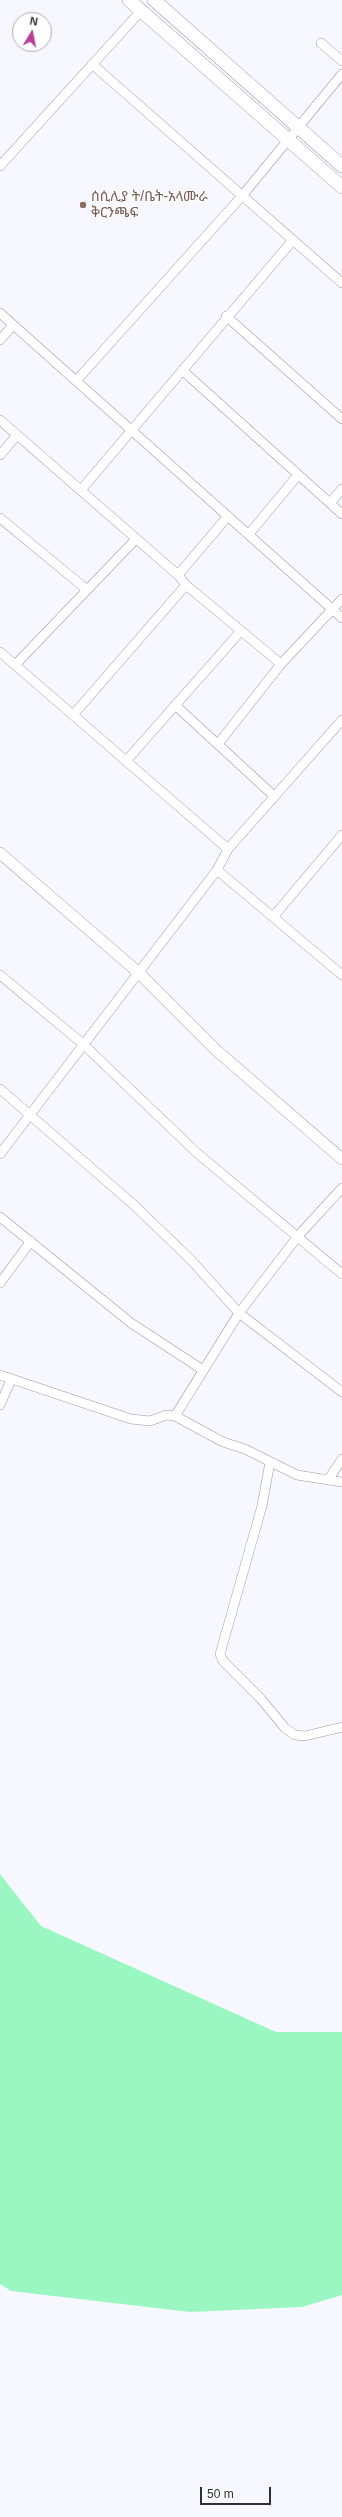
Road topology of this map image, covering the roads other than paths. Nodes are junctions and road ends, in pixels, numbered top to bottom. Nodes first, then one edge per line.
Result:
1 (129, 0) edge
2 (154, 0) edge
3 (141, 11) junction
4 (321, 44) dead end
5 (342, 61) edge
6 (92, 64) junction
7 (342, 74) edge
8 (299, 129) junction
9 (288, 140) junction
10 (0, 166) edge
11 (342, 166) edge
12 (342, 187) edge
13 (242, 196) junction
14 (293, 240) junction
15 (342, 283) edge
16 (0, 313) edge
17 (226, 316) junction
18 (13, 325) junction
19 (0, 340) edge
20 (182, 370) junction
21 (76, 381) junction
22 (342, 419) edge
23 (0, 420) edge
24 (131, 430) junction
25 (18, 435) junction
26 (0, 455) edge
27 (298, 475) junction
28 (342, 489) edge
29 (81, 490) junction
30 (330, 503) junction
31 (342, 514) edge
32 (228, 516) junction
33 (0, 518) edge
34 (249, 534) junction
35 (136, 539) junction
36 (178, 575) junction
37 (186, 585) junction
38 (86, 590) junction
39 (342, 599) edge
40 (332, 610) junction
41 (342, 618) edge
42 (240, 632) junction
43 (0, 652) edge
44 (281, 664) junction
45 (15, 665) junction
46 (175, 705) junction
47 (73, 716) junction
48 (342, 721) edge
49 (218, 744) junction
50 (126, 761) junction
51 (274, 796) junction
52 (342, 835) edge
53 (228, 849) junction
54 (2, 859) edge
55 (217, 870) junction
56 (273, 917) junction
57 (139, 973) junction
58 (0, 975) edge
59 (342, 975) edge
60 (83, 1044) junction
61 (0, 1089) edge
62 (30, 1114) junction
63 (0, 1154) edge
64 (342, 1159) edge
65 (342, 1188) edge
66 (0, 1217) edge
67 (298, 1236) junction
68 (31, 1241) junction
69 (342, 1274) edge
70 (0, 1283) edge
71 (239, 1313) junction
72 (203, 1370) junction
73 (0, 1375) edge
74 (11, 1380) junction
75 (342, 1392) edge
76 (0, 1405) edge
77 (175, 1416) junction
78 (342, 1459) edge
79 (270, 1462) junction
80 (328, 1480) junction
81 (342, 1482) edge
82 (342, 1727) edge

1 - 3 main road
2 - 8 main road
3 - 6 street
3 - 9 main road
4 - 5 street
6 - 10 street
6 - 13 street
7 - 8 street
8 - 9 street
8 - 11 main road
9 - 12 main road
9 - 13 street
13 - 14 street
13 - 21 street
14 - 15 street
14 - 17 street
16 - 18 street
17 - 20 street
17 - 22 street
18 - 19 street
18 - 21 street
20 - 24 street
20 - 27 street
21 - 24 street
23 - 25 street
24 - 29 street
24 - 32 street
25 - 26 street
25 - 29 street
27 - 30 street
27 - 34 street
28 - 30 street
29 - 35 street
30 - 31 street
32 - 34 street
32 - 36 street
33 - 38 street
34 - 40 street
35 - 36 street
35 - 38 street
36 - 37 street
37 - 42 street
37 - 47 street
38 - 45 street
39 - 40 street
40 - 41 street
40 - 44 street
42 - 44 street
42 - 46 street
43 - 45 street
44 - 49 street
45 - 47 street
46 - 49 street
46 - 50 street
47 - 50 street
48 - 51 street
49 - 51 street
50 - 53 street
51 - 53 street
52 - 56 street
53 - 55 street
54 - 57 street
55 - 56 street
55 - 57 street
56 - 59 street
57 - 60 street
57 - 64 street
58 - 60 street
60 - 62 street
60 - 67 street
61 - 62 street
62 - 63 street
62 - 71 street
65 - 67 street
66 - 68 street
67 - 69 street
67 - 71 street
68 - 70 street
68 - 72 street
71 - 72 street
71 - 75 street
72 - 77 street
73 - 74 street
74 - 76 street
74 - 77 street
77 - 79 street
78 - 80 street
79 - 80 street
79 - 82 street
80 - 81 street

